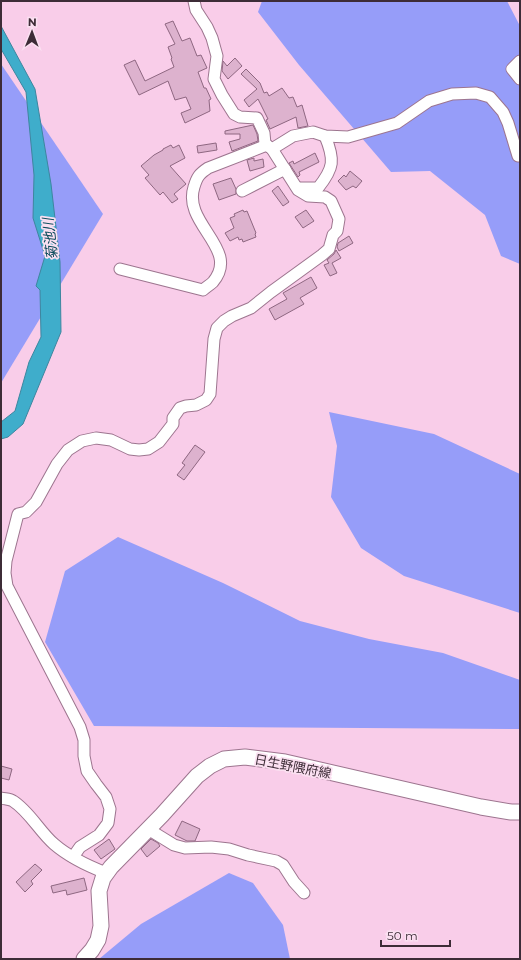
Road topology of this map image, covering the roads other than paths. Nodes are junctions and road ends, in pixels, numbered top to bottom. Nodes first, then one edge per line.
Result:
1 (194, 1) edge
2 (520, 61) edge
3 (520, 79) edge
4 (325, 136) junction
5 (270, 147) junction
6 (520, 154) edge
7 (285, 169) junction
8 (297, 188) junction
9 (242, 191) dead end
10 (120, 269) dead end
11 (1, 798) edge
12 (520, 812) edge
13 (148, 829) junction
14 (73, 857) junction
15 (106, 873) junction
16 (304, 893) dead end
17 (84, 959) edge

1 - 5 street
2 - 3 street
4 - 5 street
4 - 6 street
4 - 8 street
5 - 7 street
5 - 10 street
7 - 8 street
7 - 9 street
8 - 14 street
11 - 14 street
12 - 13 main road, 日生野隈府線
13 - 15 main road, 日生野隈府線
13 - 16 street
14 - 15 street
15 - 17 main road, 日生野隈府線

